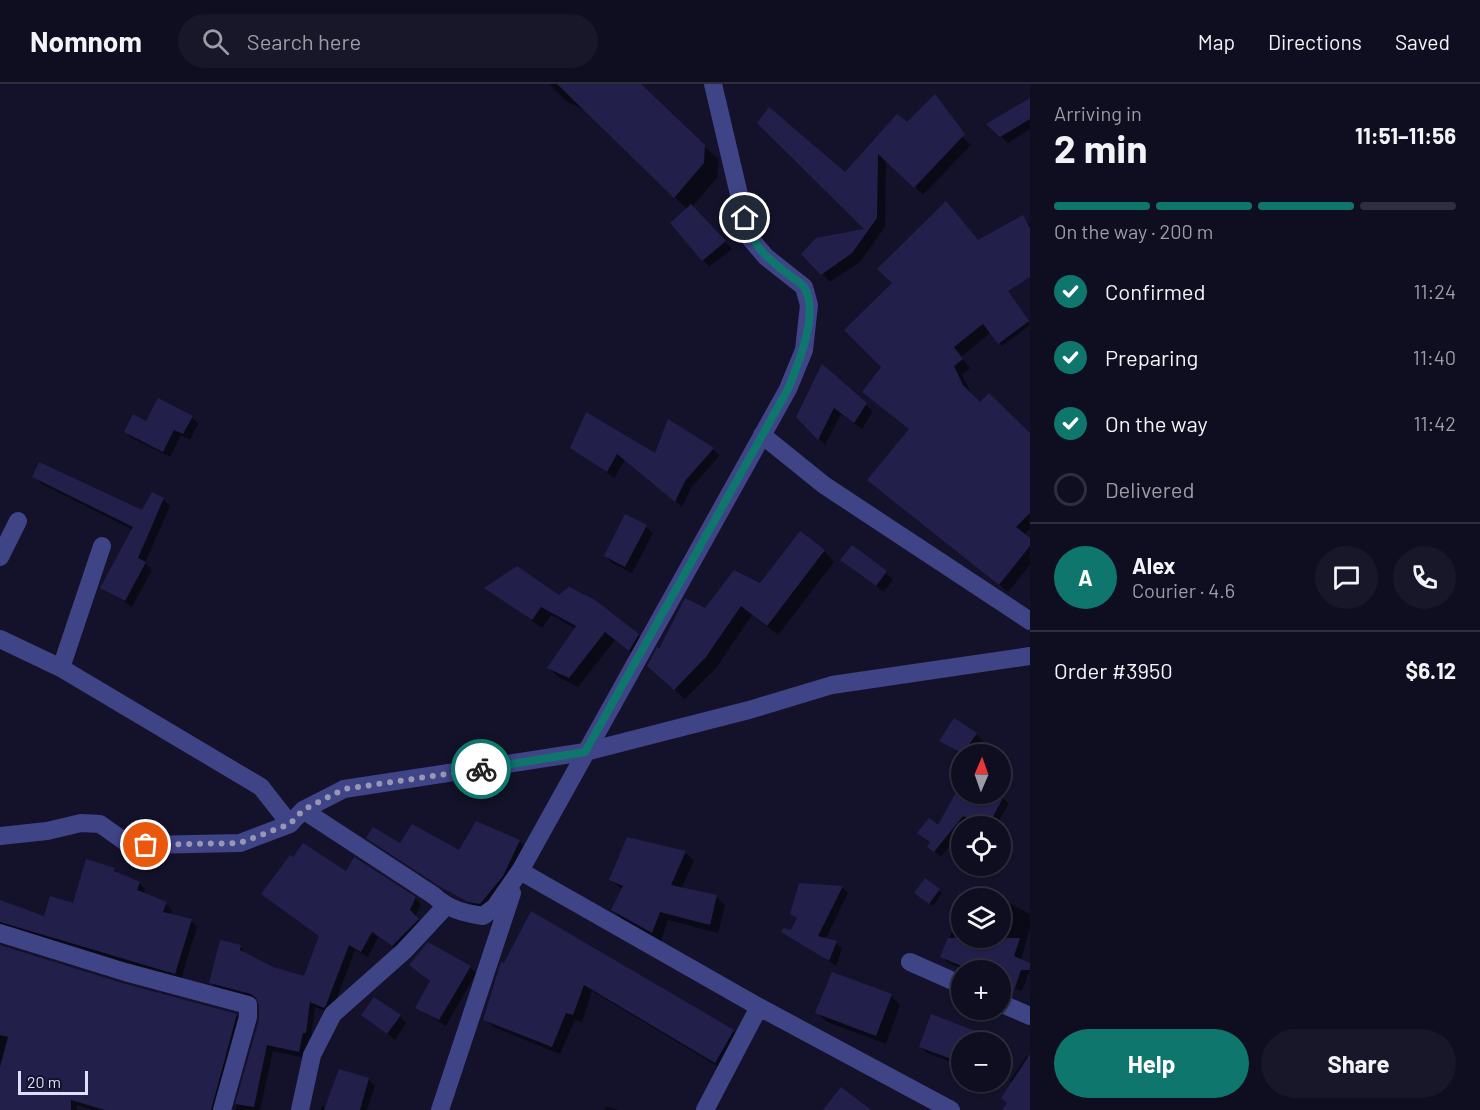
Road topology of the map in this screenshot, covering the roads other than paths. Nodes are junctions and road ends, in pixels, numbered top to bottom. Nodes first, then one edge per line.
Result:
1 (712, 84) edge
2 (762, 435) junction
3 (18, 521) dead end
4 (102, 546) dead end
5 (0, 557) edge
6 (1030, 621) edge
7 (0, 639) edge
8 (1030, 656) edge
9 (61, 668) junction
10 (585, 752) junction
11 (303, 810) junction
12 (290, 824) junction
13 (0, 836) edge
14 (520, 871) junction
15 (445, 907) junction
16 (0, 933) edge
17 (910, 962) dead end
18 (951, 980) edge
19 (759, 1007) junction
20 (1011, 1008) edge
21 (1030, 1016) edge
22 (222, 1110) edge
23 (300, 1110) edge
24 (440, 1110) edge
25 (705, 1110) edge
26 (951, 1110) edge

1 - 2 street
2 - 6 street
2 - 10 street
3 - 5 street
4 - 9 street
7 - 9 street
8 - 10 street
9 - 12 street
10 - 11 street
10 - 14 street
11 - 12 street
11 - 15 street
12 - 13 street
14 - 15 street
14 - 19 street
14 - 24 street
15 - 23 street
16 - 22 street
17 - 18 street
19 - 25 street
19 - 26 street
20 - 21 street

